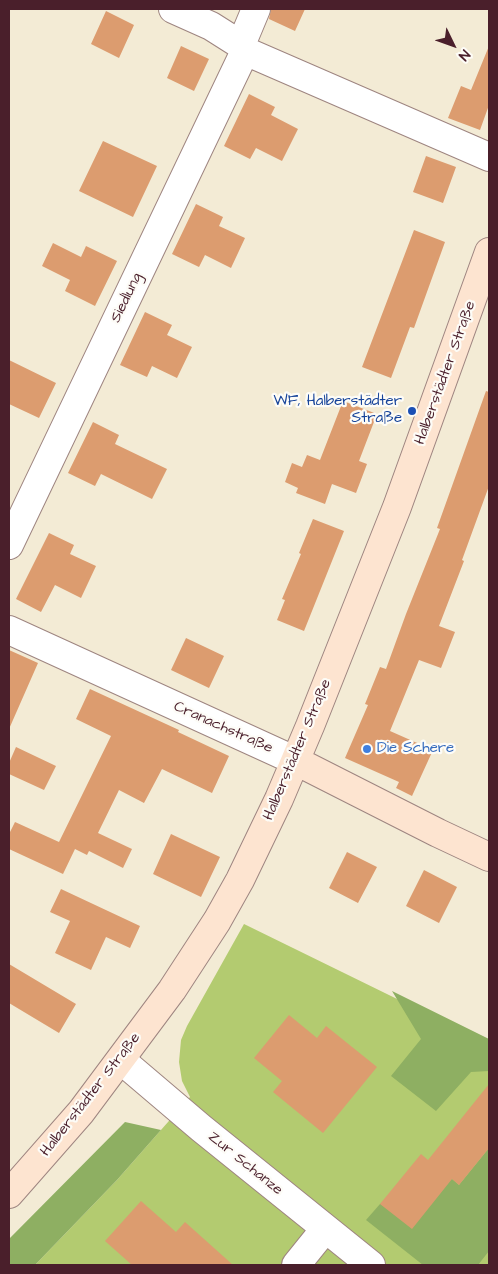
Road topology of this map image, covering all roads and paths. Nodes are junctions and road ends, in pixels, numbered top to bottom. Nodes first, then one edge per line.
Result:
1 (173, 9) edge
2 (256, 9) edge
3 (215, 18) edge
4 (243, 48) junction
5 (489, 157) edge
6 (489, 252) edge
7 (9, 545) edge
8 (9, 630) edge
9 (296, 761) junction
10 (489, 857) edge
11 (120, 1060) junction
12 (9, 1194) edge
13 (325, 1229) junction
14 (296, 1265) edge
15 (371, 1265) edge

1 - 3 street
2 - 4 street, Siedlung
3 - 4 street
4 - 5 street
4 - 7 street, Siedlung
6 - 9 main road, Halberstädter Straße
8 - 9 street, Cranachstraße
9 - 10 main road, Cranachstraße
9 - 11 main road, Halberstädter Straße
11 - 12 main road, Halberstädter Straße
11 - 13 street, Zur Schanze
13 - 14 street
13 - 15 street, Zur Schanze

